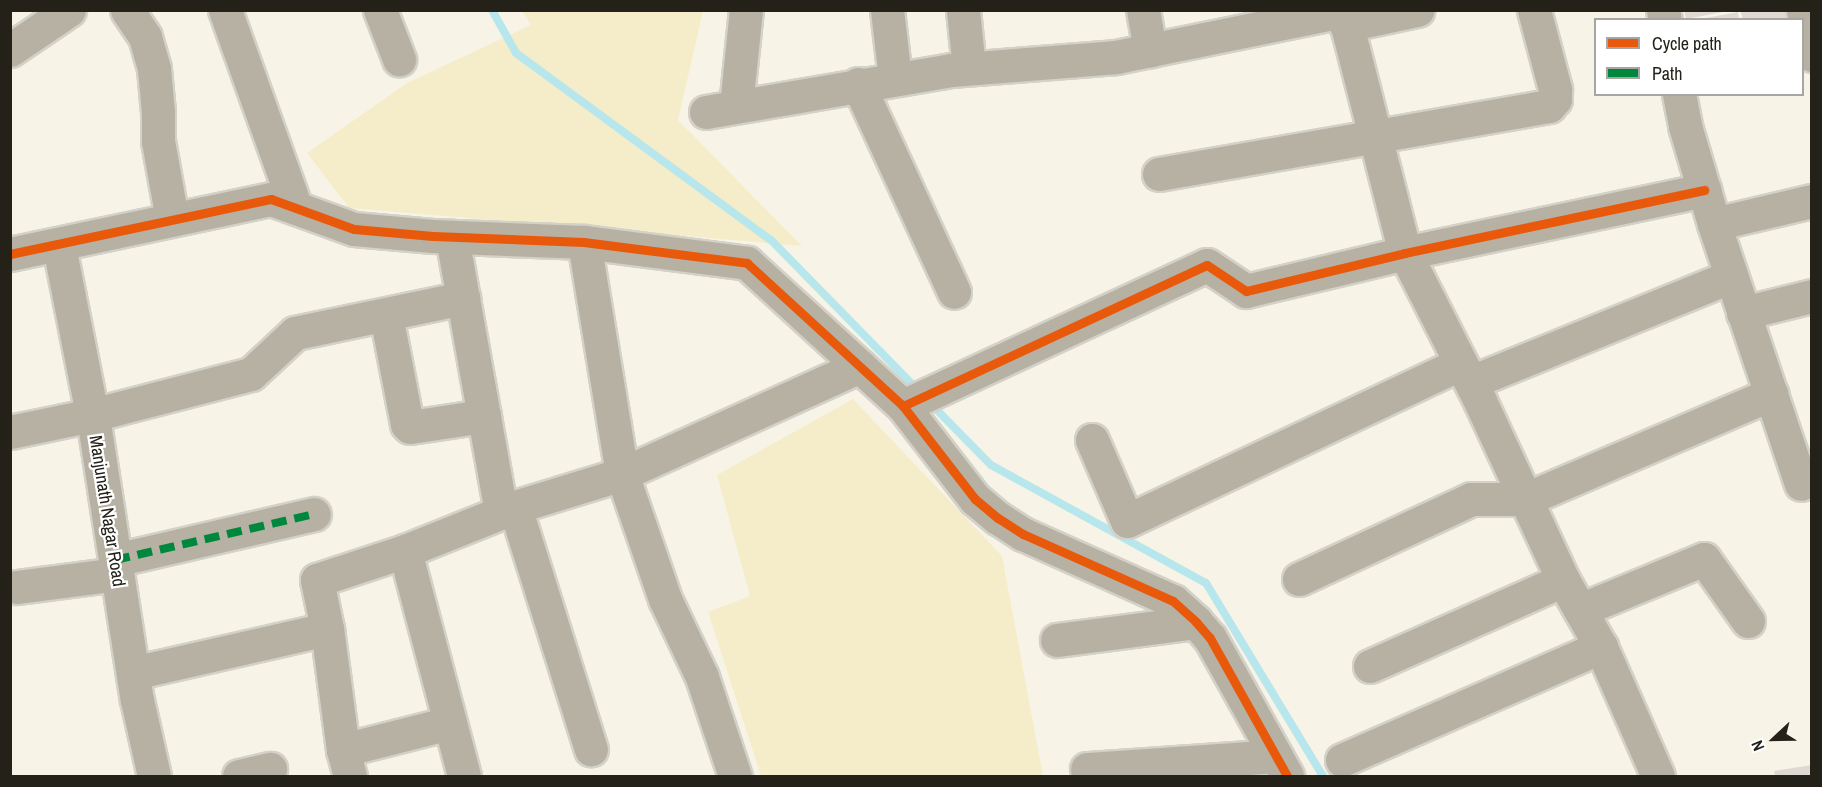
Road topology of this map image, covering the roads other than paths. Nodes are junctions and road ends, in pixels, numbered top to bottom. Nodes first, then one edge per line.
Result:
1 (69, 10) edge
2 (127, 10) edge
3 (225, 10) edge
4 (380, 10) edge
5 (746, 10) edge
6 (887, 10) edge
7 (963, 10) edge
8 (1143, 10) edge
9 (1417, 10) edge
10 (1534, 10) edge
11 (1803, 10) edge
12 (1344, 16) edge
13 (20, 33) edge
14 (1150, 50) junction
15 (1812, 55) edge
16 (399, 59) dead end
17 (969, 68) junction
18 (895, 78) junction
19 (858, 84) junction
20 (1680, 96) edge
21 (1375, 135) junction
22 (1159, 174) dead end
23 (1704, 190) junction
24 (1812, 201) edge
25 (296, 208) junction
26 (172, 219) junction
27 (1714, 224) junction
28 (452, 237) junction
29 (584, 242) junction
30 (59, 246) junction
31 (1405, 253) junction
32 (10, 254) edge
33 (1730, 277) junction
34 (954, 292) dead end
35 (1812, 296) edge
36 (463, 298) junction
37 (1743, 313) junction
38 (386, 315) junction
39 (860, 366) junction
40 (1466, 372) junction
41 (1771, 394) junction
42 (903, 406) junction
43 (92, 415) junction
44 (484, 416) junction
45 (10, 432) edge
46 (1092, 440) dead end
47 (622, 474) junction
48 (1800, 484) dead end
49 (1526, 499) junction
50 (508, 510) junction
51 (314, 514) dead end
52 (405, 551) junction
53 (116, 567) junction
54 (1299, 579) dead end
55 (1563, 580) junction
56 (17, 587) dead end
57 (1580, 610) junction
58 (1748, 621) dead end
59 (1196, 622) junction
60 (327, 629) junction
61 (1057, 640) dead end
62 (1601, 647) junction
63 (1370, 666) dead end
64 (133, 673) junction
65 (450, 723) junction
66 (591, 749) dead end
67 (1342, 760) dead end
68 (347, 763) edge
69 (1282, 766) edge
70 (1087, 769) dead end
71 (154, 777) edge
72 (464, 777) edge
73 (735, 777) edge
74 (1658, 777) edge

1 - 13 street
2 - 26 street
3 - 25 street
4 - 16 street
5 - 19 street
6 - 18 street
7 - 17 street
8 - 14 street
9 - 12 street
10 - 21 street
11 - 15 street
12 - 14 street
12 - 21 street
14 - 17 street
17 - 18 street
18 - 19 street
19 - 34 street
20 - 23 street
21 - 22 street
21 - 31 street
23 - 27 street
23 - 31 street
24 - 27 street
25 - 26 street
25 - 28 street
26 - 30 street
27 - 33 street
28 - 29 street
28 - 36 street
29 - 39 street
29 - 47 street
30 - 32 street
30 - 43 street, Manjunath Nagar Road
31 - 40 street
31 - 42 street
33 - 37 street
33 - 40 street
35 - 37 street
36 - 38 street
36 - 44 street
37 - 41 street
38 - 43 street
38 - 44 street
39 - 42 street
39 - 47 street
40 - 46 street
40 - 49 street
41 - 48 street
41 - 49 street
42 - 59 street
43 - 45 street
43 - 53 street, Manjunath Nagar Road
44 - 50 street
47 - 50 street
47 - 73 street
49 - 54 street
49 - 55 street
50 - 52 street
50 - 66 street
51 - 53 street
52 - 60 street
52 - 65 street
53 - 56 street
53 - 64 street, Manjunath Nagar Road
55 - 57 street
55 - 63 street
57 - 58 street
57 - 62 street
59 - 61 street
59 - 69 street
60 - 64 street
60 - 68 street
62 - 67 street
62 - 74 street
64 - 71 street, Manjunath Nagar Road
65 - 68 street
65 - 72 street
69 - 70 street

